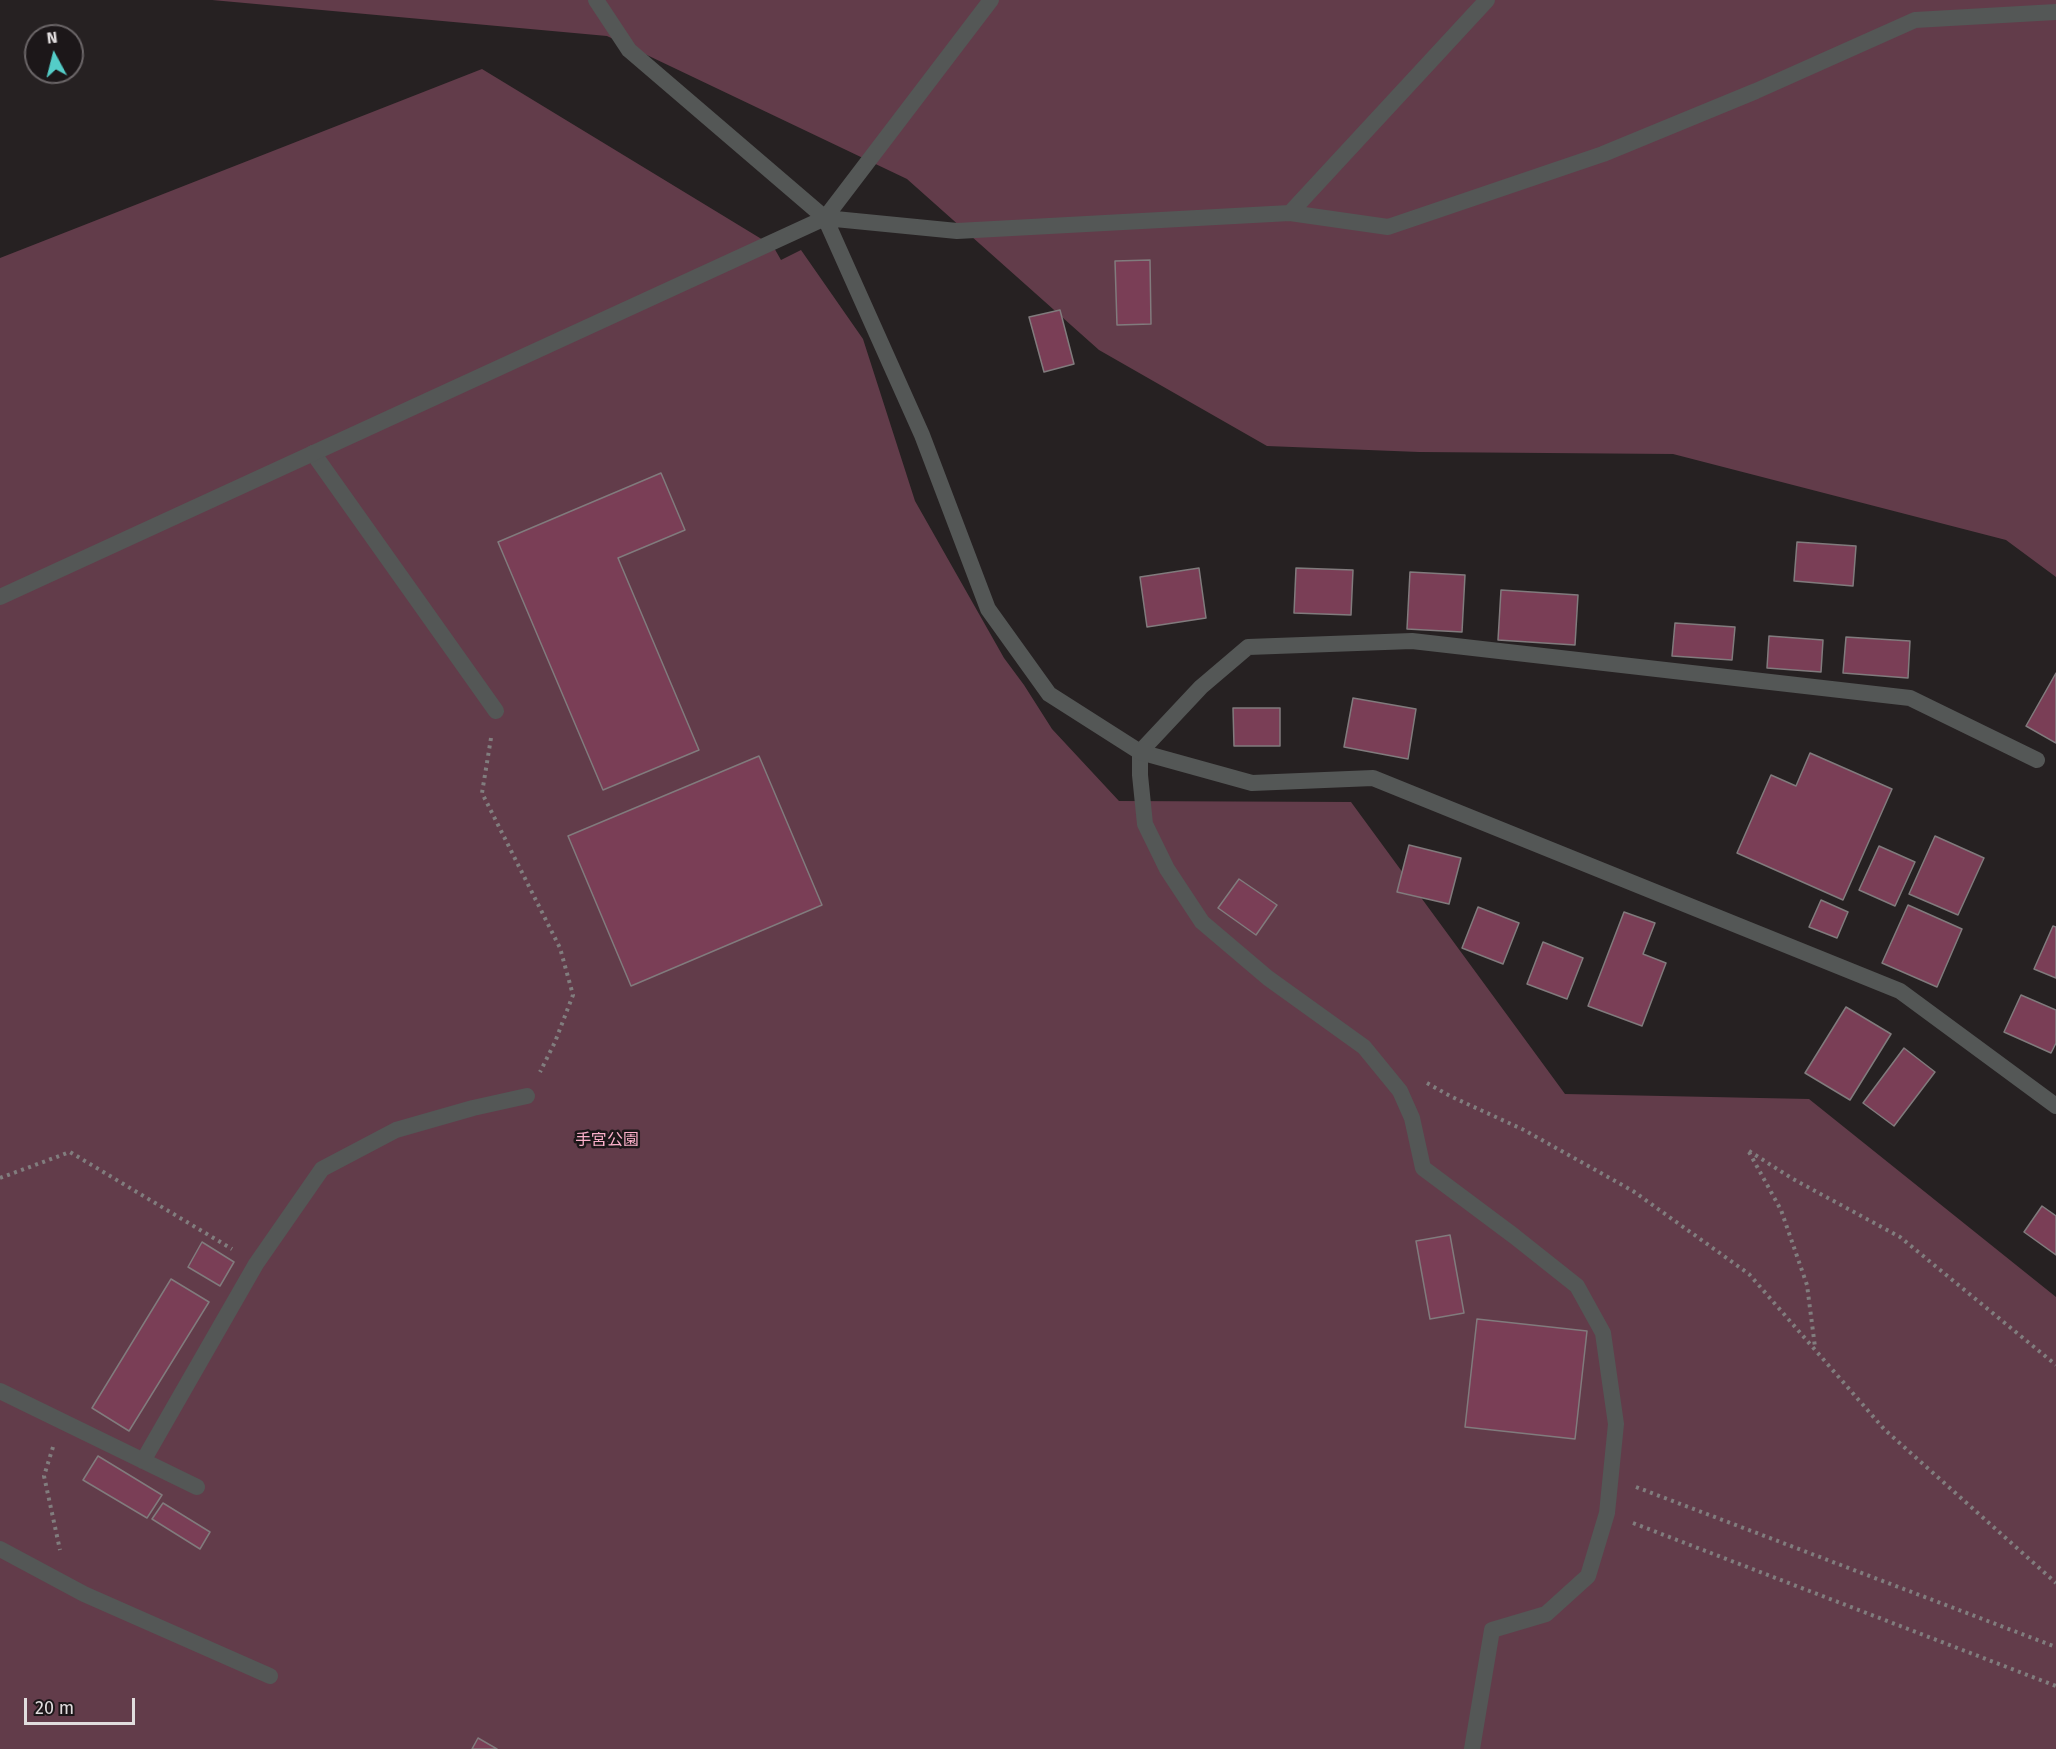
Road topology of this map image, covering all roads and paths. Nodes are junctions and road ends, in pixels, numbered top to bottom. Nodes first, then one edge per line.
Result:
1 (596, 0) edge
2 (991, 0) edge
3 (1486, 0) edge
4 (2056, 12) edge
5 (1290, 213) junction
6 (825, 218) junction
7 (313, 453) junction
8 (0, 597) edge
9 (496, 711) joint
10 (1140, 752) junction
11 (2037, 760) dead end
12 (1422, 1080) dead end
13 (527, 1096) joint
14 (2056, 1106) edge
15 (0, 1178) edge
16 (256, 1264) junction
17 (1816, 1349) junction
18 (2056, 1365) edge
19 (0, 1391) edge
20 (60, 1420) junction
21 (143, 1461) junction
22 (1610, 1478) junction
23 (196, 1487) dead end
24 (1607, 1513) junction
25 (0, 1549) edge
26 (2056, 1583) edge
27 (69, 1586) junction
28 (2056, 1647) edge
29 (270, 1676) dead end
30 (2056, 1686) edge
31 (1472, 1749) edge

1 - 6 street
2 - 6 street
3 - 5 street
4 - 5 street
5 - 6 street
6 - 7 street
6 - 10 street
7 - 8 street
7 - 9 street
9 - 13 path
10 - 11 street
10 - 14 street
10 - 22 street
12 - 17 path
13 - 16 street
15 - 16 path
16 - 21 street
17 - 18 path
17 - 26 path
19 - 20 street
20 - 21 street
20 - 27 path
21 - 23 street
22 - 24 street
22 - 28 path
24 - 30 path
24 - 31 street
25 - 27 street
27 - 29 street

